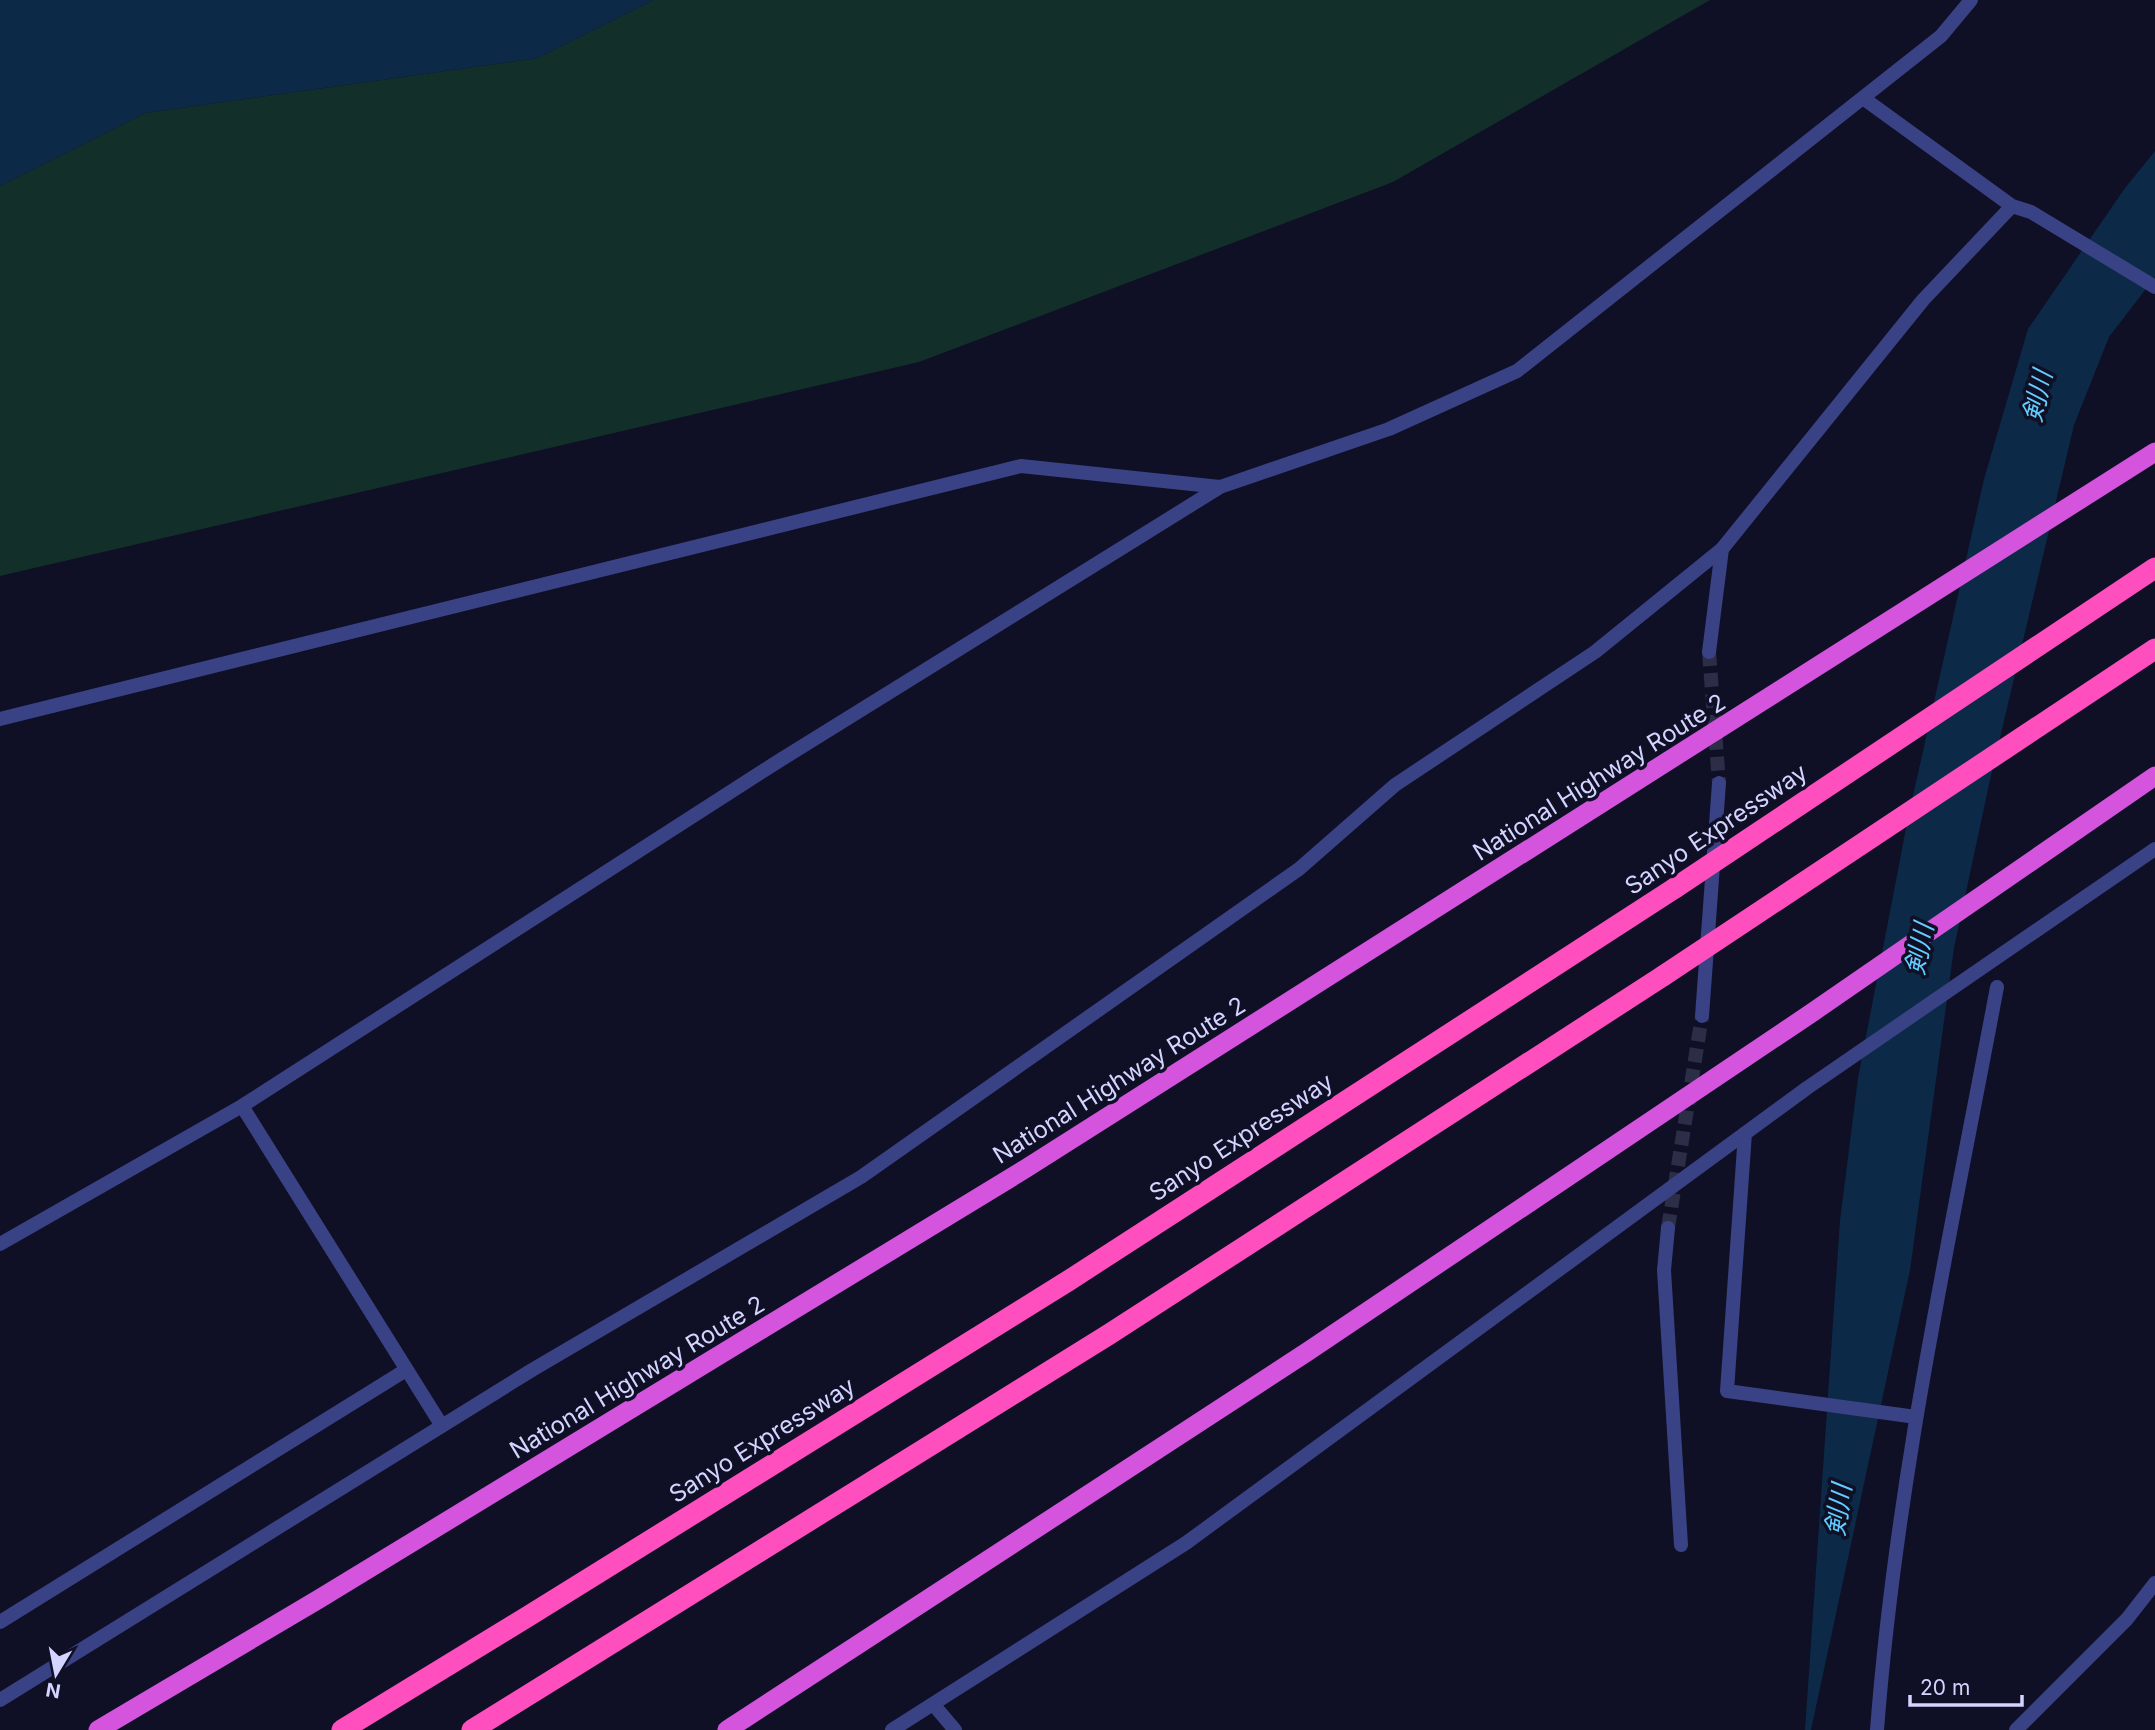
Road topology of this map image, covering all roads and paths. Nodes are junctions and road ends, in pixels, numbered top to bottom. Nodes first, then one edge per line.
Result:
1 (1971, 0) edge
2 (1863, 98) junction
3 (2012, 206) junction
4 (2155, 287) edge
5 (2155, 452) edge
6 (1220, 487) junction
7 (1722, 549) junction
8 (2155, 568) edge
9 (2155, 649) edge
10 (1709, 652) tunnel mouth
11 (0, 719) edge
12 (2155, 776) edge
13 (1719, 782) tunnel mouth
14 (2155, 849) edge
15 (1997, 987) dead end
16 (1702, 1016) tunnel mouth
17 (242, 1106) junction
18 (1745, 1133) junction
19 (1668, 1228) tunnel mouth
20 (0, 1244) edge
21 (407, 1370) junction
22 (1916, 1417) junction
23 (442, 1426) junction
24 (1681, 1545) dead end
25 (2155, 1583) edge
26 (0, 1622) edge
27 (2, 1695) edge
28 (933, 1704) junction
29 (98, 1730) edge
30 (342, 1730) edge
31 (472, 1730) edge
32 (727, 1730) edge
33 (892, 1730) edge
34 (955, 1730) edge
35 (1877, 1730) edge
36 (2016, 1730) edge

1 - 2 street
2 - 3 street
2 - 6 street
3 - 4 street
3 - 7 street
5 - 29 highway, National Highway Route 2
6 - 11 street
6 - 17 street
7 - 10 street
7 - 23 street
8 - 30 highway, Sanyo Expressway, bridge
9 - 31 highway, bridge
12 - 32 highway
13 - 16 street
14 - 18 street
15 - 22 street
17 - 20 street
17 - 21 street
18 - 22 street
18 - 28 street
19 - 24 street
21 - 23 street
21 - 26 street
22 - 35 street
23 - 27 street
25 - 36 street
28 - 33 street
28 - 34 street

